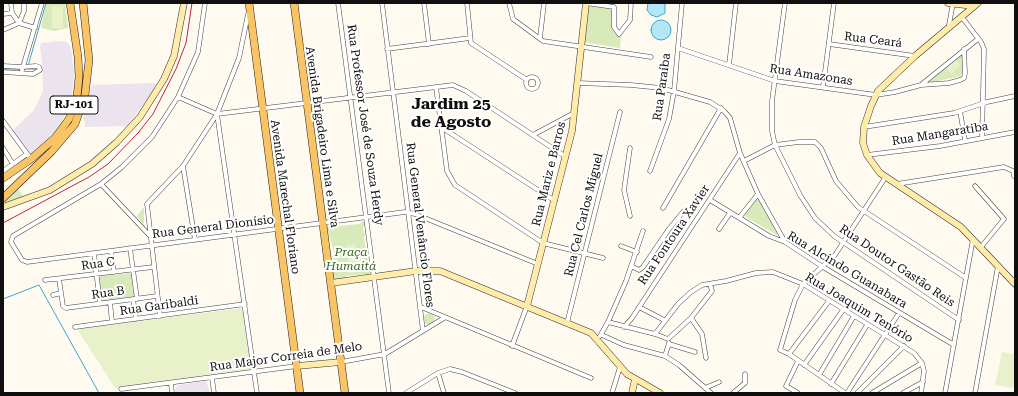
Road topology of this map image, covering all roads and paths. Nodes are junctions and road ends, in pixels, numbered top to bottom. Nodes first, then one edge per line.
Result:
1 (11, 3) edge
2 (24, 3) edge
3 (42, 3) edge
4 (70, 3) edge
5 (83, 3) edge
6 (184, 3) edge
7 (205, 3) edge
8 (294, 3) edge
9 (338, 3) edge
10 (382, 3) edge
11 (424, 3) edge
12 (467, 3) edge
13 (509, 3) edge
14 (544, 3) edge
15 (586, 3) edge
16 (630, 3) edge
17 (682, 3) edge
18 (736, 3) edge
19 (785, 3) edge
20 (834, 3) edge
21 (952, 3) edge
22 (976, 4) edge
23 (249, 6) edge
24 (12, 13) junction
25 (3, 14) edge
26 (961, 16) junction
27 (19, 23) junction
28 (950, 25) junction
29 (35, 28) junction
30 (3, 30) edge
31 (470, 38) junction
32 (540, 38) junction
33 (87, 39) junction
34 (978, 39) junction
35 (429, 44) junction
36 (829, 44) junction
37 (581, 47) junction
38 (678, 48) junction
39 (387, 49) junction
40 (964, 49) junction
41 (915, 56) junction
42 (78, 57) junction
43 (651, 57) dead end
44 (729, 65) junction
45 (3, 66) edge
46 (24, 69) junction
47 (3, 72) edge
48 (527, 80) dead end
49 (775, 81) junction
50 (578, 83) junction
51 (921, 85) junction
52 (436, 87) junction
53 (823, 87) junction
54 (674, 91) junction
55 (392, 92) junction
56 (876, 95) junction
57 (1015, 96) edge
58 (178, 97) junction
59 (351, 98) junction
60 (983, 103) junction
61 (307, 104) junction
62 (721, 108) junction
63 (262, 109) junction
64 (960, 111) junction
65 (620, 112) dead end
66 (574, 113) junction
67 (217, 114) junction
68 (3, 121) edge
69 (441, 127) junction
70 (864, 127) junction
71 (1015, 132) edge
72 (533, 135) junction
73 (982, 138) junction
74 (965, 140) junction
75 (775, 145) junction
76 (3, 148) edge
77 (630, 148) dead end
78 (740, 153) junction
79 (867, 155) junction
80 (29, 157) junction
81 (566, 157) junction
82 (744, 162) junction
83 (13, 164) junction
84 (183, 166) junction
85 (3, 171) edge
86 (650, 171) dead end
87 (1014, 176) dead end
88 (3, 178) edge
89 (885, 178) junction
90 (101, 184) junction
91 (894, 184) junction
92 (975, 186) dead end
93 (758, 194) junction
94 (3, 197) edge
95 (555, 200) junction
96 (710, 200) junction
97 (3, 207) edge
98 (663, 208) dead end
99 (408, 212) junction
100 (684, 212) dead end
101 (864, 212) junction
102 (730, 213) junction
103 (630, 216) dead end
104 (367, 217) junction
105 (738, 218) junction
106 (323, 223) junction
107 (278, 229) junction
108 (719, 229) dead end
109 (643, 231) dead end
110 (236, 234) junction
111 (151, 237) junction
112 (973, 239) junction
113 (195, 240) junction
114 (785, 242) junction
115 (543, 243) junction
116 (844, 244) junction
117 (153, 245) junction
118 (621, 246) dead end
119 (981, 247) junction
120 (130, 248) junction
121 (111, 250) junction
122 (637, 252) junction
123 (94, 253) junction
124 (585, 253) junction
125 (603, 258) dead end
126 (538, 264) junction
127 (631, 266) junction
128 (998, 266) junction
129 (153, 267) junction
130 (823, 267) junction
131 (133, 269) junction
132 (416, 271) junction
133 (114, 272) junction
134 (96, 274) junction
135 (374, 277) junction
136 (966, 278) junction
137 (59, 279) junction
138 (45, 280) dead end
139 (330, 283) junction
140 (710, 284) junction
141 (803, 284) junction
142 (1015, 284) edge
143 (61, 293) junction
144 (53, 295) dead end
145 (157, 296) junction
146 (135, 299) junction
147 (829, 301) junction
148 (110, 302) junction
149 (100, 304) junction
150 (245, 304) junction
151 (527, 306) junction
152 (421, 307) junction
153 (639, 307) junction
154 (843, 310) junction
155 (899, 313) junction
156 (160, 316) junction
157 (854, 316) junction
158 (444, 318) junction
159 (691, 318) junction
160 (136, 319) junction
161 (664, 320) junction
162 (959, 320) junction
163 (112, 322) junction
164 (608, 322) junction
165 (567, 323) junction
166 (867, 325) junction
167 (75, 327) dead end
168 (624, 327) junction
169 (423, 331) junction
170 (655, 334) junction
171 (886, 335) junction
172 (599, 337) junction
173 (668, 339) junction
174 (669, 344) junction
175 (954, 345) junction
176 (512, 346) junction
177 (904, 346) junction
178 (695, 352) dead end
179 (385, 354) junction
180 (789, 354) junction
181 (665, 356) junction
182 (706, 358) dead end
183 (798, 361) junction
184 (340, 362) junction
185 (922, 363) junction
186 (804, 365) junction
187 (297, 366) junction
188 (620, 367) junction
189 (254, 372) junction
190 (438, 373) junction
191 (745, 374) dead end
192 (819, 375) junction
193 (212, 378) junction
194 (591, 378) dead end
195 (635, 379) junction
196 (719, 382) dead end
197 (923, 382) junction
198 (171, 384) junction
199 (831, 384) junction
200 (706, 388) junction
201 (121, 389) dead end
202 (172, 393) edge
203 (214, 393) edge
204 (257, 393) edge
205 (300, 393) edge
206 (345, 393) edge
207 (390, 393) edge
208 (406, 393) edge
209 (444, 393) edge
210 (515, 393) edge
211 (612, 393) edge
212 (632, 393) edge
213 (660, 393) edge
214 (711, 393) edge
215 (733, 393) edge
216 (798, 393) edge
217 (846, 393) edge
218 (857, 393) edge
219 (872, 393) edge
220 (903, 393) edge
221 (921, 393) edge
222 (945, 393) edge
223 (975, 393) edge

1 - 24 street
2 - 27 street
3 - 29 street
4 - 42 main road, RJ-101
5 - 33 main road, RJ-101
6 - 97 street
7 - 58 street
8 - 61 main road, Avenida Brigadeiro Lima e Silva
9 - 59 street, Rua Professor José de Souza Herdy
10 - 39 street, Rua General Venâncio Flores
11 - 35 street
12 - 31 street
13 - 32 street
14 - 32 street
15 - 16 street
15 - 37 street, Rua Mariz e Barros
17 - 38 street, Rua Paraíba
18 - 44 street
19 - 49 street, Rua Doutor Gastão Reis
20 - 36 street
21 - 22 street
21 - 28 street
22 - 26 street
23 - 63 main road, Avenida Marechal Floriano
23 - 67 street
24 - 25 street
24 - 27 street
26 - 28 street
26 - 34 street
27 - 29 street
27 - 30 street
28 - 41 street
29 - 46 street
31 - 35 street
31 - 48 street
32 - 37 street
33 - 42 main road
33 - 94 main road, RJ-101
34 - 40 street, Rua Amazonas
34 - 60 street
35 - 39 street
36 - 41 street, Rua Ceará
36 - 53 street
37 - 43 street
37 - 50 street, Rua Mariz e Barros
38 - 44 street, Rua Amazonas
38 - 54 street, Rua Paraíba
39 - 55 street, Rua General Venâncio Flores
40 - 51 street, Rua Amazonas
40 - 51 street, Rua Amazonas
41 - 56 street
42 - 80 main road, RJ-101
44 - 49 street, Rua Amazonas
45 - 46 street
46 - 46 street
46 - 47 street
49 - 53 street, Rua Amazonas
49 - 75 street, Rua Doutor Gastão Reis
50 - 54 street
50 - 66 street, Rua Mariz e Barros
51 - 56 street, Rua Amazonas
52 - 55 street
52 - 69 street
52 - 72 street
53 - 56 street, Rua Amazonas
54 - 62 street
54 - 86 street, Rua Paraíba
55 - 59 street
55 - 99 street, Rua General Venâncio Flores
56 - 70 street
57 - 60 street
58 - 67 street
58 - 90 street
59 - 61 street
59 - 104 street, Rua Professor José de Souza Herdy
60 - 64 street
60 - 73 street
61 - 63 street
61 - 106 main road, Avenida Brigadeiro Lima e Silva
62 - 78 street
62 - 98 street
63 - 67 street
63 - 107 main road, Avenida Marechal Floriano
64 - 70 street
64 - 74 street
65 - 124 street, Rua Cel Carlos Miguel
66 - 72 street
66 - 81 street, Rua Mariz e Barros
67 - 84 street
67 - 110 street
68 - 80 street
69 - 95 street
69 - 115 street
70 - 79 street
71 - 73 street, Rua Mangaratiba
72 - 81 street
73 - 74 street, Rua Mangaratiba
74 - 79 street, Rua Mangaratiba
75 - 82 street
75 - 101 street
75 - 116 street, Rua Doutor Gastão Reis
76 - 83 street
77 - 103 street
78 - 82 street
78 - 96 street, Rua Fontoura Xavier
79 - 89 street
80 - 83 street
80 - 88 main road, RJ-101
81 - 95 street, Rua Mariz e Barros
82 - 93 street
83 - 85 street
84 - 111 street
84 - 113 street
87 - 91 street
89 - 91 street
89 - 101 street
90 - 111 street
90 - 123 street, Rua General Dionísio
91 - 112 street
92 - 119 street
93 - 105 street
93 - 114 street
95 - 115 street, Rua Mariz e Barros
96 - 102 street, Rua Alcindo Guanabara
96 - 153 street, Rua Fontoura Xavier
99 - 104 street, Rua General Dionísio
99 - 126 street, Rua General Dionísio
99 - 132 street, Rua General Venâncio Flores
100 - 127 street
101 - 116 street
101 - 136 street
102 - 105 street, Rua Alcindo Guanabara
102 - 108 street
104 - 106 street, Rua General Dionísio
104 - 135 street, Rua Professor José de Souza Herdy
105 - 114 street, Rua Alcindo Guanabara
106 - 107 street, Rua General Dionísio
106 - 139 main road, Avenida Brigadeiro Lima e Silva
107 - 110 street, Rua General Dionísio
107 - 187 main road, Avenida Marechal Floriano
109 - 122 street
110 - 113 street, Rua General Dionísio
110 - 150 street
111 - 117 street
112 - 119 street
112 - 136 street
113 - 117 street, Rua General Dionísio
114 - 130 street, Rua Alcindo Guanabara
115 - 124 street
115 - 126 street, Rua Mariz e Barros
116 - 130 street
116 - 162 street, Rua Doutor Gastão Reis
117 - 120 street, Rua General Dionísio
117 - 129 street
118 - 122 street
119 - 128 street
120 - 121 street, Rua General Dionísio
120 - 131 street
121 - 123 street, Rua General Dionísio
121 - 133 street
122 - 127 street
123 - 134 street
124 - 125 street
124 - 165 street, Rua Cel Carlos Miguel
126 - 151 street, Rua Mariz e Barros
127 - 164 street
128 - 142 street
128 - 223 street
129 - 131 street, Rua C
129 - 145 street
130 - 141 street
130 - 155 street, Rua Alcindo Guanabara
131 - 133 street, Rua C
131 - 146 street
132 - 135 street
132 - 151 street
132 - 152 street, Rua General Venâncio Flores
133 - 134 street, Rua C
134 - 137 street, Rua C
134 - 149 street
135 - 139 street
135 - 179 street, Rua Professor José de Souza Herdy
136 - 162 street
137 - 138 street, Rua C
137 - 143 street
139 - 184 main road, Avenida Brigadeiro Lima e Silva
140 - 141 street, Rua Joaquim Tenório
140 - 159 street
140 - 161 street, Rua Joaquim Tenório
141 - 147 street, Rua Joaquim Tenório
141 - 180 street
143 - 144 street
143 - 149 street, Rua B
145 - 146 street, Rua B
145 - 156 street
146 - 148 street, Rua B
146 - 160 street
147 - 154 street, Rua Joaquim Tenório
147 - 180 street
148 - 149 street, Rua B
148 - 163 street
150 - 156 street, Rua Garibaldi
150 - 189 street
151 - 165 street
151 - 176 street, Rua Mariz e Barros
152 - 158 street
152 - 169 street, Rua General Venâncio Flores
153 - 161 street
153 - 168 street, Rua Fontoura Xavier
154 - 157 street, Rua Joaquim Tenório
154 - 186 street
155 - 171 street
155 - 175 street, Rua Alcindo Guanabara
156 - 160 street, Rua Garibaldi
157 - 166 street, Rua Joaquim Tenório
157 - 192 street
158 - 169 street, Rua Major Correia de Melo
158 - 176 street
159 - 173 street
159 - 182 street
160 - 163 street, Rua Garibaldi
161 - 170 street, Rua Joaquim Tenório
162 - 175 street
163 - 167 street, Rua Garibaldi
164 - 168 street
164 - 172 street
165 - 172 street
166 - 171 street, Rua Joaquim Tenório
166 - 199 street
168 - 170 street
169 - 179 street, Rua Major Correia de Melo
170 - 173 street
171 - 177 street, Rua Joaquim Tenório
171 - 217 street
172 - 181 street
172 - 188 street
173 - 174 street
174 - 178 street
174 - 181 street
175 - 222 street
176 - 194 street
177 - 185 street, Rua Joaquim Tenório
177 - 218 street
179 - 184 street, Rua Major Correia de Melo
179 - 207 street, Rua Professor José de Souza Herdy
180 - 183 street
181 - 200 street
183 - 186 street
183 - 216 street
184 - 187 street, Rua Major Correia de Melo
184 - 206 main road, Avenida Brigadeiro Lima e Silva
185 - 197 street
185 - 219 street
186 - 192 street
187 - 189 street, Rua Major Correia de Melo
187 - 205 main road, Avenida Marechal Floriano
188 - 195 street
188 - 211 street
189 - 193 street, Rua Major Correia de Melo
189 - 204 street
190 - 208 street
190 - 209 street
190 - 210 street
191 - 215 street
192 - 199 street
193 - 198 street, Rua Major Correia de Melo
193 - 203 street
195 - 212 street
195 - 213 street
196 - 200 street
197 - 220 street
197 - 221 street
198 - 201 street, Rua Major Correia de Melo
198 - 202 street
199 - 217 street
200 - 214 street

